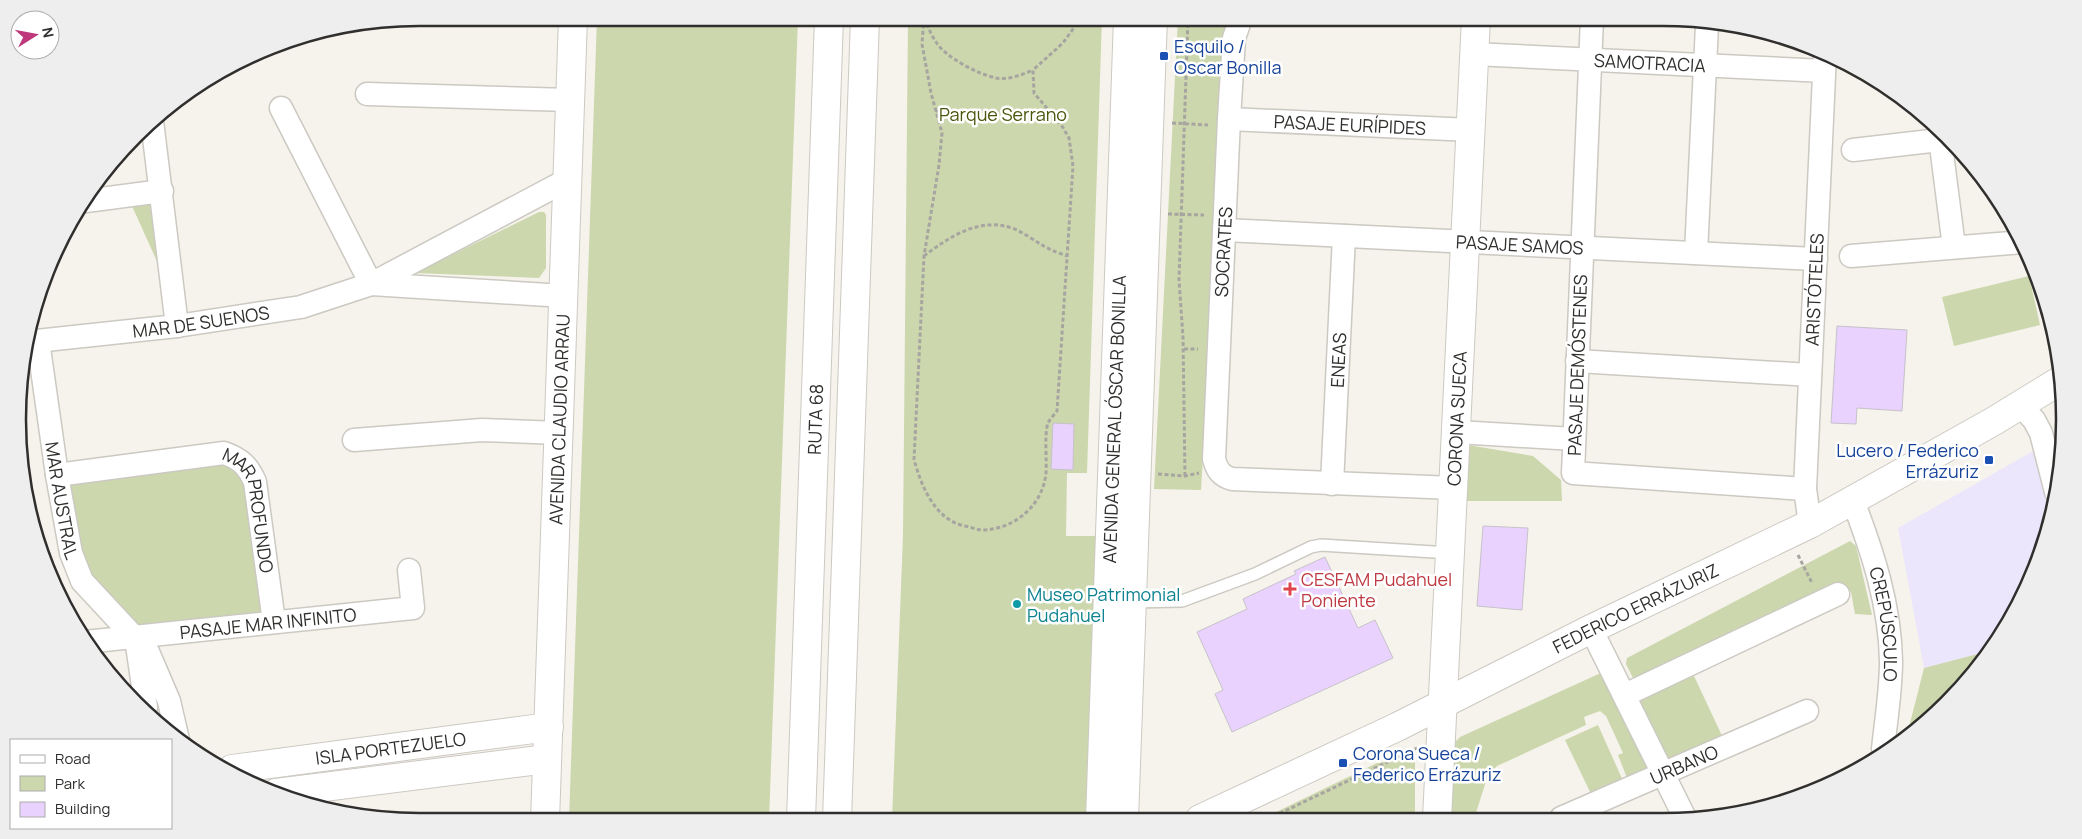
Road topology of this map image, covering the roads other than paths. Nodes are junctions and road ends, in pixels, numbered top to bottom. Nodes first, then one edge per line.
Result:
1 (573, 26) edge
2 (822, 26) edge
3 (829, 26) edge
4 (865, 26) edge
5 (1128, 26) edge
6 (1153, 26) edge
7 (1238, 26) edge
8 (1476, 26) edge
9 (1592, 26) edge
10 (1707, 29) edge
11 (1474, 54) junction
12 (1590, 60) junction
13 (1825, 63) edge
14 (1705, 65) junction
15 (826, 86) junction
16 (367, 94) dead end
17 (570, 100) junction
18 (281, 108) dead end
19 (1229, 123) junction
20 (153, 130) edge
21 (1471, 130) junction
22 (1937, 137) edge
23 (1944, 144) edge
24 (1853, 150) dead end
25 (567, 180) junction
26 (162, 191) junction
27 (94, 200) edge
28 (1225, 223) junction
29 (1344, 236) junction
30 (1466, 242) junction
31 (2013, 243) edge
32 (1582, 247) junction
33 (1954, 247) junction
34 (1696, 253) junction
35 (1851, 256) dead end
36 (1816, 259) junction
37 (371, 284) junction
38 (564, 296) junction
39 (177, 326) junction
40 (34, 342) edge
41 (33, 348) edge
42 (1577, 361) junction
43 (1810, 376) junction
44 (2054, 384) edge
45 (2020, 405) junction
46 (1457, 432) junction
47 (559, 433) junction
48 (1574, 439) junction
49 (354, 440) dead end
50 (2051, 474) edge
51 (57, 476) junction
52 (1332, 484) junction
53 (1454, 488) junction
54 (1805, 489) junction
55 (1853, 501) junction
56 (1799, 529) junction
57 (1450, 553) junction
58 (409, 570) dead end
59 (1830, 598) road end
60 (1132, 602) junction
61 (274, 622) junction
62 (1591, 629) junction
63 (135, 637) junction
64 (95, 641) edge
65 (1625, 695) junction
66 (145, 702) edge
67 (1444, 703) junction
68 (1807, 711) dead end
69 (175, 727) edge
70 (549, 727) junction
71 (1884, 744) edge
72 (547, 760) junction
73 (239, 768) edge
74 (1662, 772) junction
75 (291, 791) edge
76 (1683, 812) edge
77 (545, 813) edge
78 (801, 813) edge
79 (837, 813) edge
80 (1100, 813) edge
81 (1124, 813) edge
82 (1213, 813) edge
83 (1438, 813) edge
84 (1572, 813) edge

1 - 17 main road, AVENIDA CLAUDIO ARRAU
2 - 15 main road
3 - 15 main road, RUTA 68
4 - 79 main road, RUTA 68
5 - 80 main road, AVENIDA GENERAL ÓSCAR BONILLA
6 - 60 main road, AVENIDA GENERAL ÓSCAR BONILLA
7 - 19 street, SOCRATES
8 - 11 main road, CORONA SUECA
9 - 12 street, PASAJE DEMÓSTENES
10 - 14 street
11 - 12 street, SAMOTRACIA
11 - 21 main road, CORONA SUECA
12 - 14 street, SAMOTRACIA
12 - 32 street, PASAJE DEMÓSTENES
13 - 14 street, SAMOTRACIA
13 - 36 street, ARISTÓTELES
14 - 34 street
15 - 78 main road, RUTA 68
16 - 17 street
17 - 25 main road, AVENIDA CLAUDIO ARRAU
18 - 37 street
19 - 21 street, PASAJE EURÍPIDES
19 - 28 street, SOCRATES
20 - 26 street
21 - 30 main road, CORONA SUECA
22 - 24 street
23 - 33 street
25 - 37 street, MAR DE SUENOS
25 - 38 main road, AVENIDA CLAUDIO ARRAU
26 - 27 street
26 - 39 street
28 - 29 street, PASAJE SAMOS
28 - 52 street, SOCRATES
29 - 30 street, PASAJE SAMOS
29 - 52 street, ENEAS
30 - 32 street, PASAJE SAMOS
30 - 46 main road, CORONA SUECA
31 - 33 street
32 - 34 street, PASAJE SAMOS
32 - 42 street, PASAJE DEMÓSTENES
33 - 35 street
34 - 36 street, PASAJE SAMOS
36 - 43 street, ARISTÓTELES
37 - 38 street, MAR DE SUENOS
37 - 39 street, MAR DE SUENOS
38 - 47 main road, AVENIDA CLAUDIO ARRAU
39 - 40 street, MAR DE SUENOS
41 - 51 street, MAR AUSTRAL
42 - 43 street
42 - 48 street, PASAJE DEMÓSTENES
43 - 54 street, ARISTÓTELES
44 - 45 main road, FEDERICO ERRÁZURIZ
45 - 50 street
45 - 55 main road, FEDERICO ERRÁZURIZ
46 - 48 street
46 - 53 main road, CORONA SUECA
47 - 49 street
47 - 70 main road, AVENIDA CLAUDIO ARRAU
48 - 54 street, PASAJE DEMÓSTENES
51 - 61 street, MAR PROFUNDO
51 - 63 street, MAR AUSTRAL
52 - 53 street
53 - 57 main road, CORONA SUECA
54 - 56 street, ARISTÓTELES
55 - 56 main road, FEDERICO ERRÁZURIZ
55 - 71 street, CREPÚSCULO
56 - 62 main road, FEDERICO ERRÁZURIZ
57 - 60 lane
57 - 67 main road, CORONA SUECA
58 - 61 street, PASAJE MAR INFINITO
59 - 65 street
60 - 81 main road, AVENIDA GENERAL ÓSCAR BONILLA
61 - 63 street, PASAJE MAR INFINITO
62 - 65 street
62 - 67 main road, FEDERICO ERRÁZURIZ
63 - 64 street, PASAJE MAR INFINITO
63 - 66 street
63 - 69 street, MAR AUSTRAL
65 - 74 street
67 - 82 main road, FEDERICO ERRÁZURIZ
67 - 83 main road, CORONA SUECA
68 - 74 street, URBANO
70 - 72 main road, AVENIDA CLAUDIO ARRAU
70 - 73 main road, ISLA PORTEZUELO
72 - 75 main road, ISLA PORTEZUELO
72 - 77 main road, AVENIDA CLAUDIO ARRAU
74 - 76 street
74 - 84 street, URBANO

